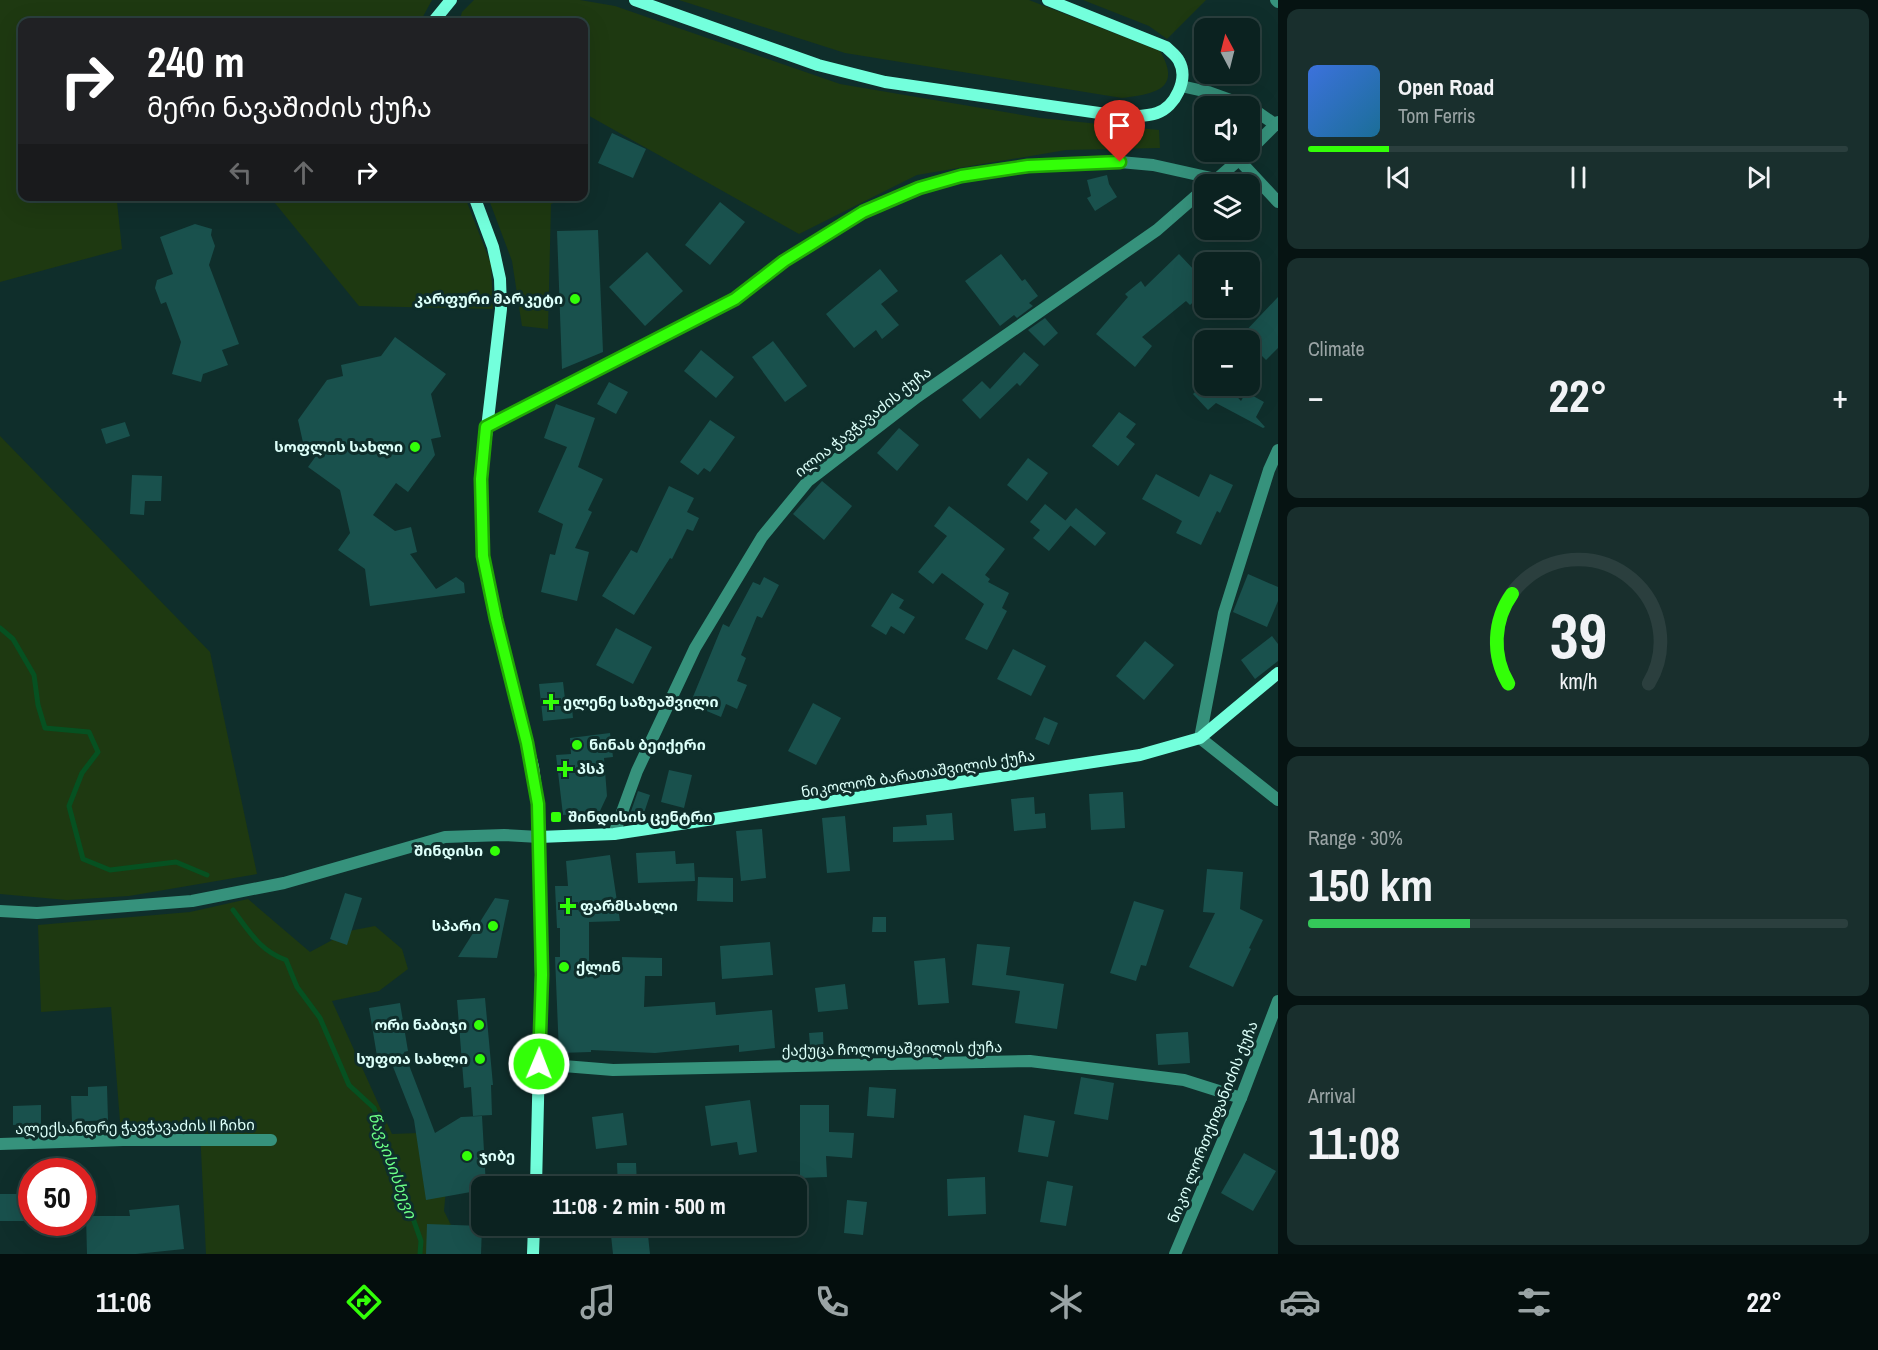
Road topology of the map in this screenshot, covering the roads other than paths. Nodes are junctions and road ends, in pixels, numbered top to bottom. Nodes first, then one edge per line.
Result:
1 (451, 0) edge
2 (635, 0) edge
3 (1048, 0) edge
4 (436, 18) edge
5 (1181, 86) junction
6 (1219, 96) edge
7 (1260, 114) edge
8 (1277, 124) edge
9 (1260, 140) edge
10 (1237, 162) edge
11 (1251, 162) edge
12 (1222, 174) edge
13 (1194, 177) edge
14 (1194, 198) edge
15 (476, 201) edge
16 (1278, 202) edge
17 (486, 427) junction
18 (1278, 450) edge
19 (1278, 673) edge
20 (1200, 738) junction
21 (1278, 800) edge
22 (614, 834) junction
23 (539, 837) junction
24 (0, 911) edge
25 (1278, 1001) edge
26 (539, 1064) junction
27 (1241, 1098) junction
28 (271, 1140) dead end
29 (0, 1144) edge
30 (536, 1176) edge
31 (534, 1236) edge
32 (533, 1254) edge
33 (1175, 1254) edge

1 - 4 main road
2 - 5 main road
3 - 5 main road
5 - 6 street
7 - 8 street
8 - 9 street
10 - 12 street
11 - 16 street
13 - 17 street
14 - 22 street, ილია ჭავჭავაძის ქუჩა
15 - 17 main road
17 - 23 main road
18 - 20 street
19 - 20 main road
20 - 21 street
20 - 22 main road, ნიკოლოზ ბარათაშვილის ქუჩა
22 - 23 main road, ნიკოლოზ ბარათაშვილის ქუჩა
23 - 24 street
23 - 26 main road
25 - 27 street, ნიკო ლორთქიფანიძის ქუჩა
26 - 27 street, ქაქუცა ჩოლოყაშვილის ქუჩა
26 - 30 main road
27 - 33 street, ნიკო ლორთქიფანიძის ქუჩა
28 - 29 street, ალექსანდრე ჭავჭავაძის II ჩიხი
31 - 32 main road

